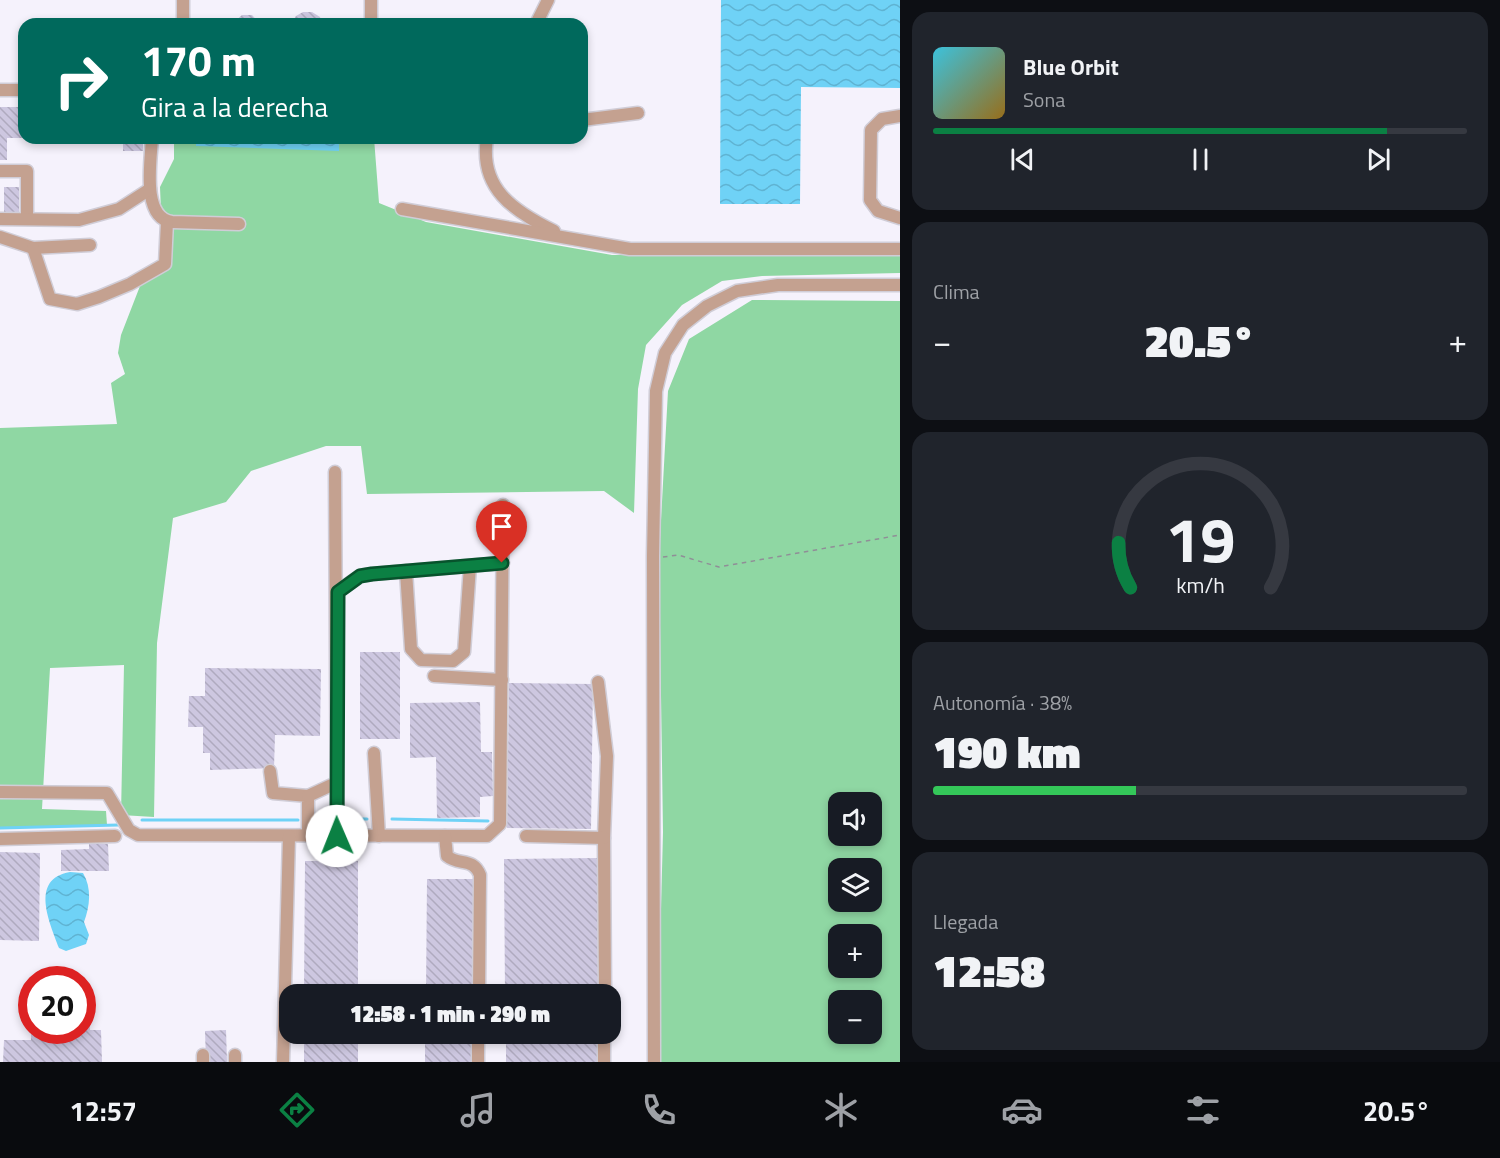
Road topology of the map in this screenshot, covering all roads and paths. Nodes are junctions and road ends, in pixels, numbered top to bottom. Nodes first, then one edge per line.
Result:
1 (183, 0) edge
2 (371, 0) edge
3 (548, 0) edge
4 (183, 18) edge
5 (371, 18) edge
6 (539, 18) edge
7 (0, 90) edge
8 (18, 90) edge
9 (638, 113) dead end
10 (900, 116) edge
11 (588, 119) edge
12 (152, 144) edge
13 (485, 144) edge
14 (0, 171) edge
15 (150, 189) junction
16 (402, 209) dead end
17 (27, 218) junction
18 (900, 218) edge
19 (0, 219) edge
20 (167, 222) junction
21 (239, 224) dead end
22 (0, 237) edge
23 (566, 237) junction
24 (90, 245) dead end
25 (33, 248) junction
26 (900, 249) edge
27 (900, 285) edge
28 (335, 472) dead end
29 (503, 505) dead end
30 (900, 535) edge
31 (653, 556) junction
32 (502, 563) junction
33 (470, 566) junction
34 (406, 571) junction
35 (338, 592) junction
36 (434, 676) dead end
37 (502, 680) junction
38 (598, 682) dead end
39 (374, 753) dead end
40 (270, 771) dead end
41 (336, 783) junction
42 (0, 792) edge
43 (308, 796) junction
44 (115, 836) dead end
45 (289, 836) junction
46 (308, 836) junction
47 (337, 836) junction
48 (379, 836) junction
49 (445, 836) junction
50 (526, 836) dead end
51 (604, 838) junction
52 (0, 839) edge
53 (479, 984) edge
54 (605, 984) edge
55 (478, 1044) edge
56 (604, 1044) edge
57 (283, 1062) edge
58 (478, 1062) edge
59 (604, 1062) edge
60 (654, 1062) edge

1 - 4 street
2 - 5 street
3 - 6 street
7 - 8 street
9 - 11 street
10 - 18 street
12 - 15 street
13 - 23 street
14 - 17 street
15 - 17 street
15 - 20 street
16 - 23 street
17 - 19 street
20 - 21 street
20 - 25 street
22 - 25 street
23 - 26 street
24 - 25 street
27 - 31 street
28 - 35 street
29 - 32 street
30 - 31 path
31 - 60 street
32 - 33 street
32 - 37 street
33 - 34 street
33 - 34 street
34 - 35 street
35 - 41 street
36 - 37 street
37 - 49 street
38 - 51 street
39 - 48 street
40 - 43 street
41 - 43 street
41 - 47 street
42 - 45 street
43 - 46 street
44 - 52 street
45 - 46 street
45 - 57 street
46 - 47 street
47 - 48 street
48 - 49 street
49 - 53 street
50 - 51 street
51 - 54 street
55 - 58 street
56 - 59 street

